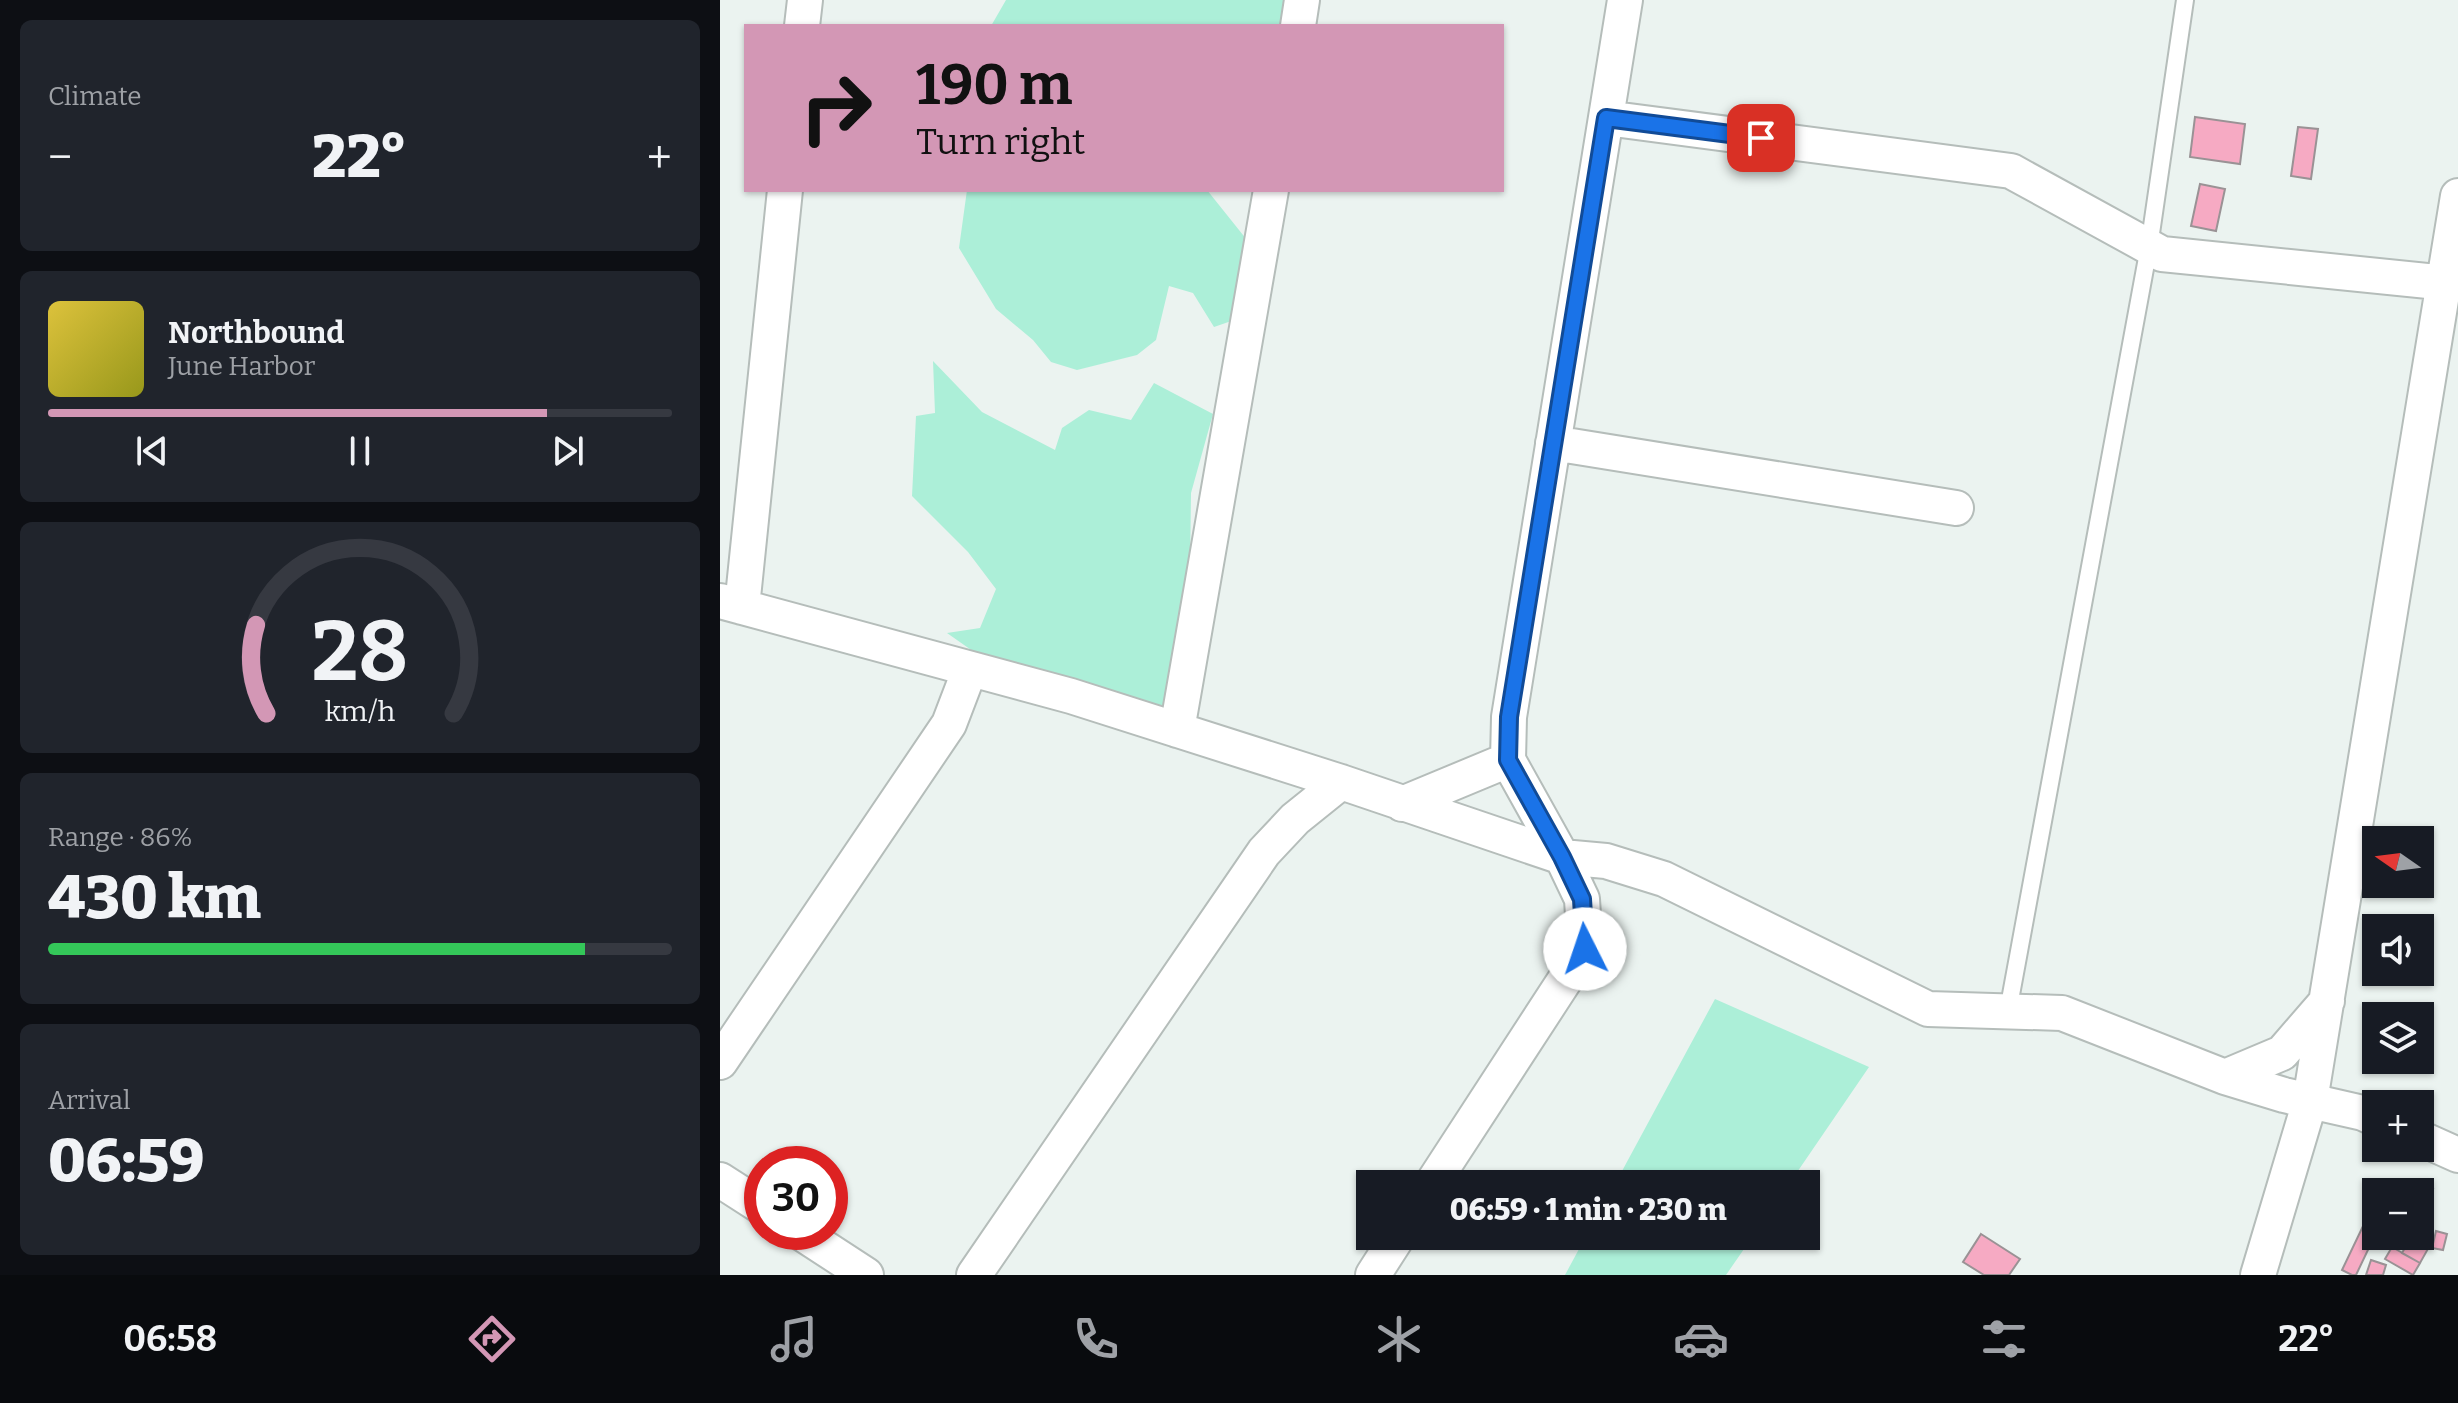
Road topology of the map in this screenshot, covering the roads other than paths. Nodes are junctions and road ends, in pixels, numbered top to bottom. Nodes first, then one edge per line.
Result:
1 (805, 0) edge
2 (1302, 0) edge
3 (1625, 0) edge
4 (2185, 0) edge
5 (802, 24) edge
6 (1298, 24) edge
7 (1606, 118) junction
8 (785, 192) edge
9 (1271, 192) edge
10 (2458, 196) edge
11 (2149, 247) junction
12 (2451, 282) edge
13 (1553, 443) junction
14 (1956, 508) dead end
15 (731, 604) edge
16 (970, 669) junction
17 (1177, 730) junction
18 (1508, 760) junction
19 (1341, 782) junction
20 (1402, 804) junction
21 (1562, 857) junction
22 (2327, 1001) junction
23 (2008, 1011) junction
24 (720, 1062) edge
25 (2225, 1077) junction
26 (2310, 1101) junction
27 (2362, 1113) edge
28 (2434, 1144) edge
29 (2458, 1155) edge
30 (1441, 1170) edge
31 (720, 1180) edge
32 (744, 1195) edge
33 (828, 1250) edge
34 (1389, 1250) edge
35 (866, 1275) edge
36 (974, 1275) edge
37 (1373, 1275) edge
38 (2258, 1275) edge

1 - 5 street
2 - 6 street
3 - 7 street
4 - 11 lane
7 - 11 street
7 - 13 street
8 - 15 street
9 - 17 street
10 - 12 street
11 - 12 street
11 - 23 lane
12 - 22 street
13 - 14 street
13 - 18 street
15 - 16 street
16 - 17 street
16 - 24 street
17 - 19 street
18 - 20 street
18 - 21 street
19 - 20 street
19 - 36 street
20 - 21 street
21 - 23 street
21 - 30 street
22 - 25 street
22 - 26 street
23 - 25 street
25 - 26 street
26 - 27 street
26 - 38 street
28 - 29 street
31 - 32 street
33 - 35 street
34 - 37 street

